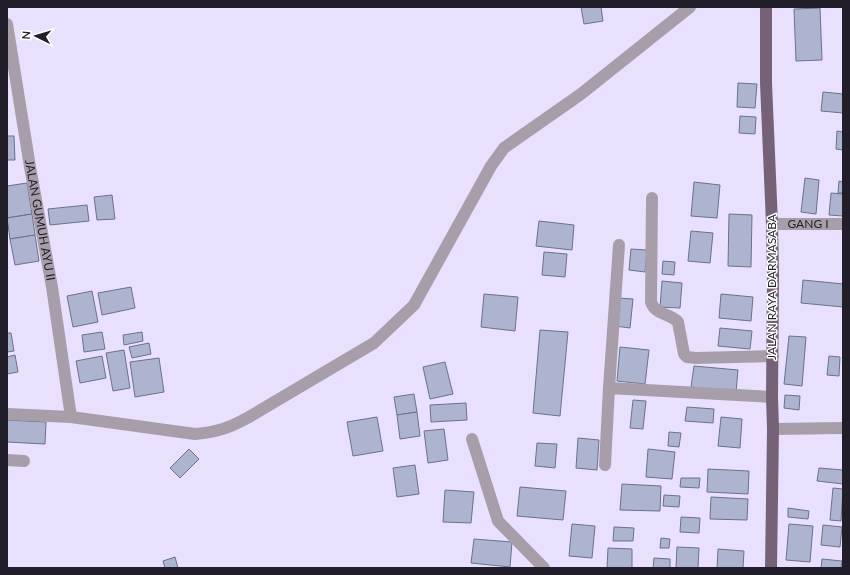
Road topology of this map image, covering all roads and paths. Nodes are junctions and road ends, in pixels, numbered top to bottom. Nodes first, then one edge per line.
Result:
1 (690, 7) edge
2 (766, 7) edge
3 (7, 24) edge
4 (652, 198) dead end
5 (772, 224) junction
6 (843, 224) edge
7 (619, 245) dead end
8 (773, 356) junction
9 (609, 388) junction
10 (772, 397) junction
11 (7, 414) edge
12 (71, 417) junction
13 (843, 428) edge
14 (773, 429) junction
15 (472, 439) dead end
16 (7, 460) edge
17 (24, 461) dead end
18 (605, 465) dead end
19 (544, 568) edge
20 (771, 568) edge

1 - 12 street
2 - 5 main road, JALAN RAYA DARMASABA
3 - 12 street, JALAN GUMUH AYU II
4 - 8 street
5 - 6 street, GANG I
5 - 8 main road, JALAN RAYA DARMASABA
7 - 9 street
8 - 10 main road, JALAN RAYA DARMASABA
9 - 10 street
9 - 18 street
10 - 14 main road, JALAN RAYA DARMASABA
11 - 12 street
13 - 14 street
14 - 20 main road, JALAN RAYA DARMASABA
15 - 19 street
16 - 17 street

